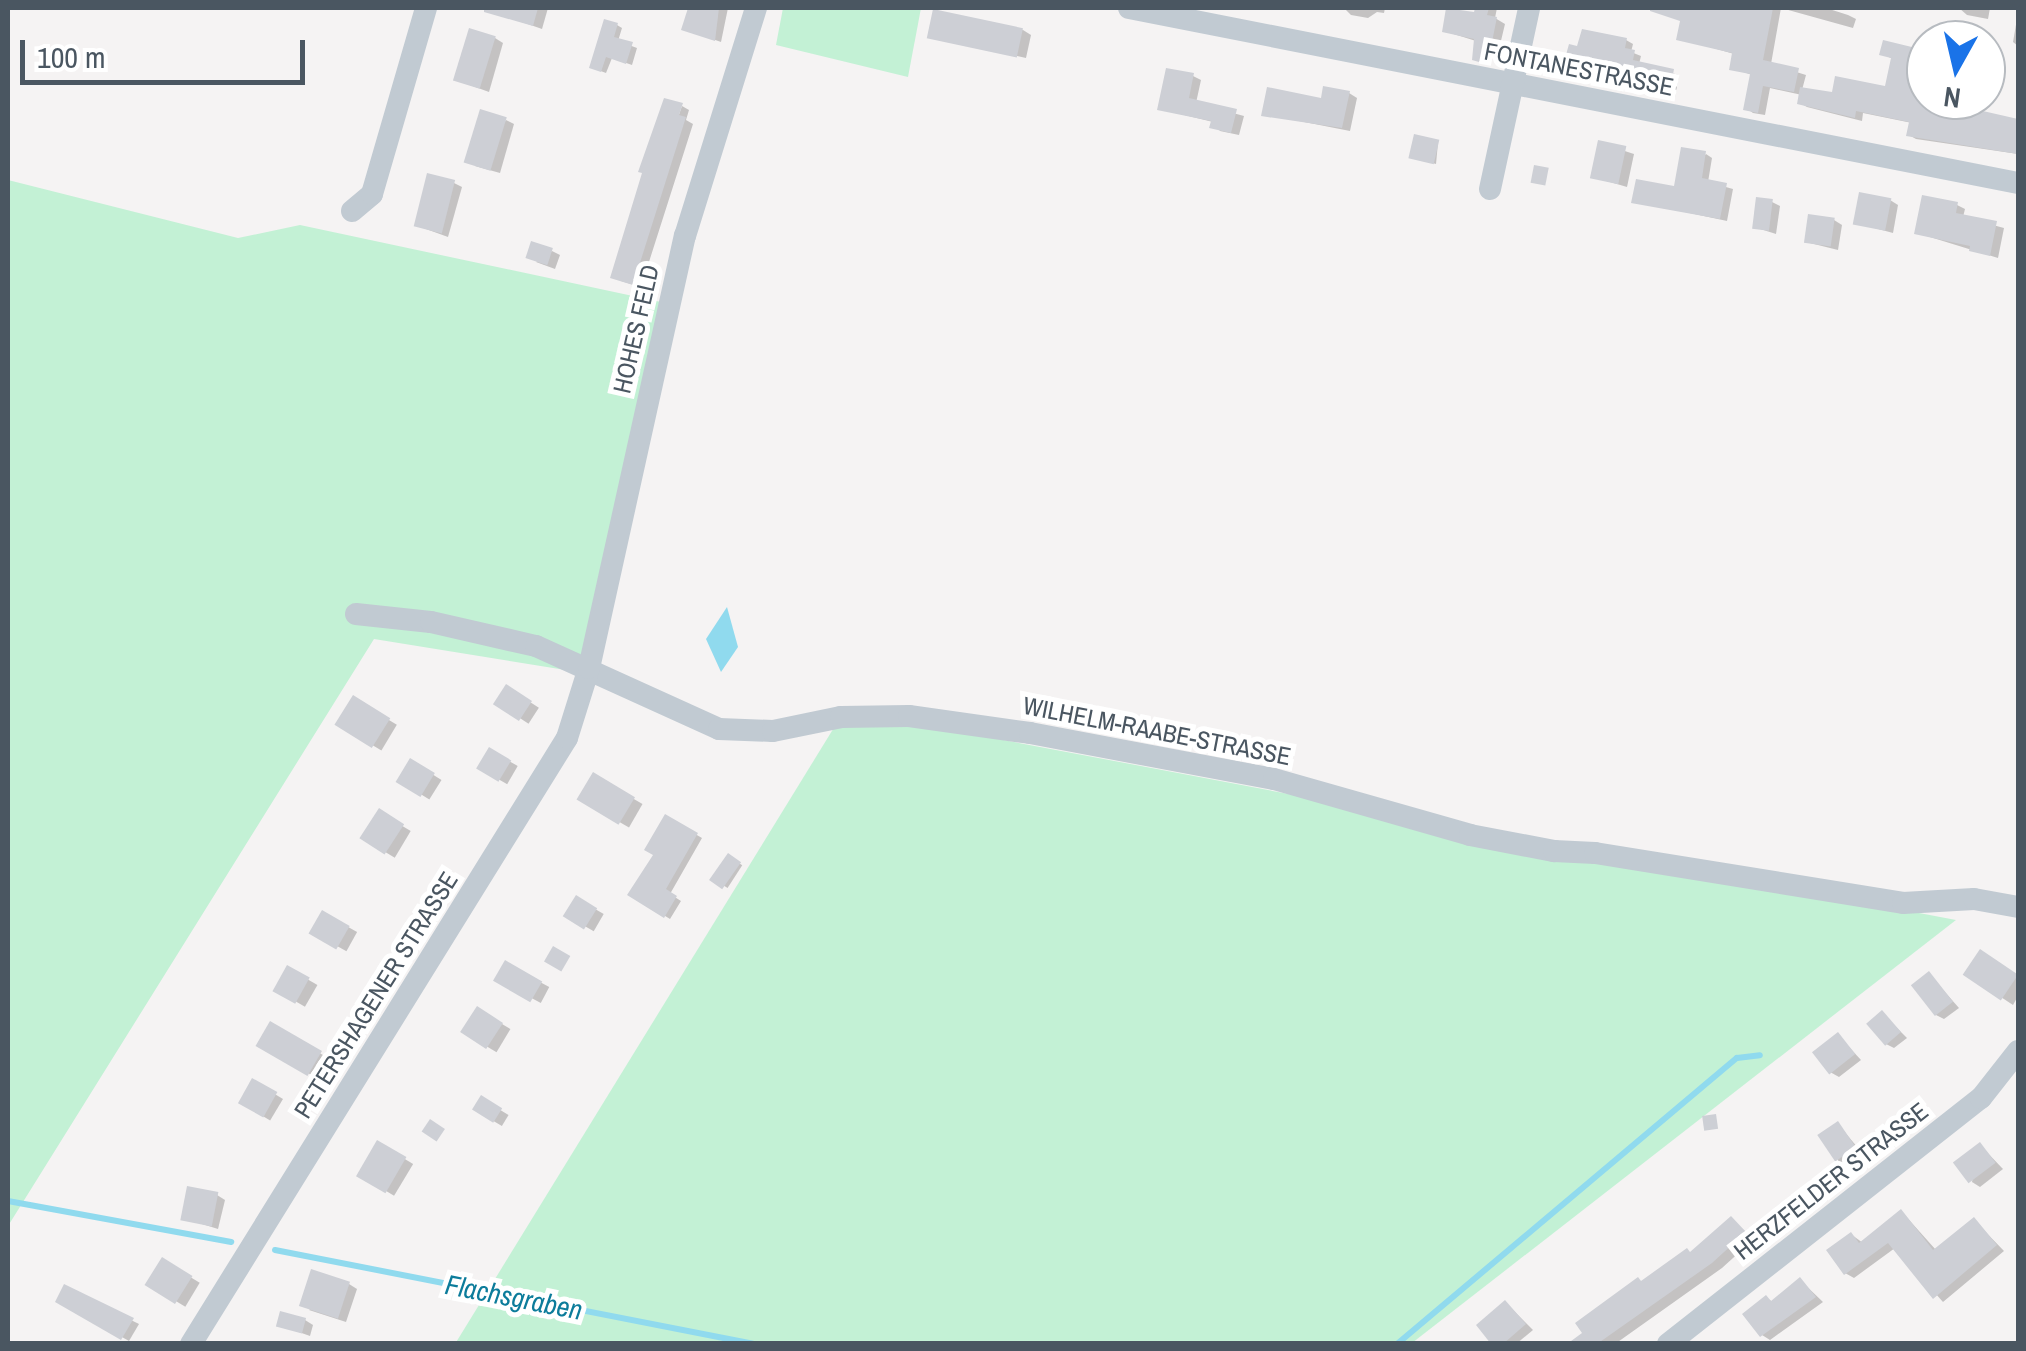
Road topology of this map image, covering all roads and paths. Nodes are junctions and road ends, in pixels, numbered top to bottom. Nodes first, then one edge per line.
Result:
1 (426, 8) edge
2 (756, 8) edge
3 (1129, 8) edge
4 (1529, 8) edge
5 (1513, 84) junction
6 (2018, 183) edge
7 (1490, 189) dead end
8 (352, 211) dead end
9 (356, 614) dead end
10 (589, 668) junction
11 (2018, 907) edge
12 (2018, 1051) edge
13 (192, 1344) edge
14 (1668, 1344) edge

1 - 8 street
2 - 10 street, HOHES FELD
3 - 5 street, FONTANESTRASSE
4 - 5 street
5 - 6 street, FONTANESTRASSE
5 - 7 street
9 - 10 street, WILHELM-RAABE-STRASSE
10 - 11 street, WILHELM-RAABE-STRASSE
10 - 13 street, PETERSHAGENER STRASSE
12 - 14 street, HERZFELDER STRASSE

